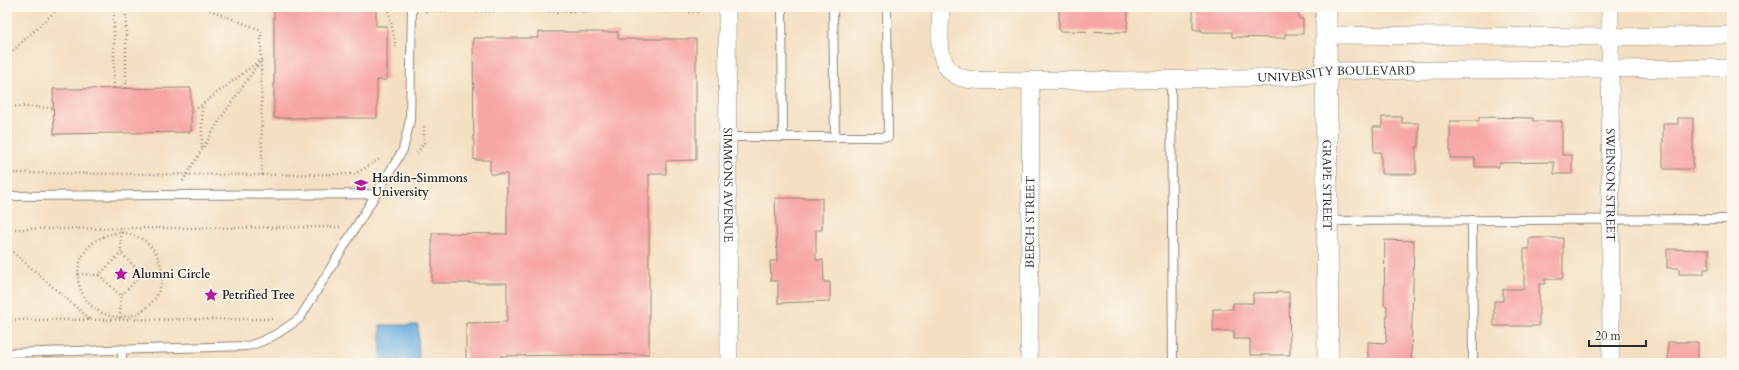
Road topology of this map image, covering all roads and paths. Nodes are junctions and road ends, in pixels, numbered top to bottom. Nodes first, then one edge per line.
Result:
1 (60, 7) edge
2 (114, 7) edge
3 (126, 7) edge
4 (202, 7) edge
5 (388, 7) edge
6 (412, 7) edge
7 (727, 7) edge
8 (782, 7) edge
9 (833, 7) edge
10 (887, 7) edge
11 (941, 7) edge
12 (1326, 7) edge
13 (1610, 7) edge
14 (699, 12) dead end
15 (426, 18) dead end
16 (1326, 35) junction
17 (1732, 35) edge
18 (1610, 37) junction
19 (398, 53) dead end
20 (7, 56) edge
21 (261, 60) junction
22 (1732, 68) edge
23 (1610, 69) junction
24 (1327, 71) junction
25 (1171, 79) junction
26 (1031, 80) junction
27 (114, 88) dead end
28 (126, 88) dead end
29 (202, 104) junction
30 (7, 106) edge
31 (54, 108) dead end
32 (191, 113) dead end
33 (424, 119) dead end
34 (727, 137) junction
35 (783, 137) junction
36 (835, 137) junction
37 (202, 150) junction
38 (384, 155) dead end
39 (415, 156) dead end
40 (7, 170) edge
41 (186, 175) junction
42 (262, 175) junction
43 (375, 194) junction
44 (174, 195) junction
45 (7, 196) edge
46 (1610, 218) junction
47 (1732, 219) edge
48 (1472, 220) junction
49 (1327, 221) junction
50 (340, 227) dead end
51 (120, 228) junction
52 (7, 229) edge
53 (121, 233) junction
54 (7, 247) edge
55 (120, 253) junction
56 (78, 274) junction
57 (142, 274) junction
58 (162, 274) junction
59 (98, 275) junction
60 (120, 296) junction
61 (120, 318) junction
62 (276, 319) dead end
63 (7, 320) edge
64 (91, 320) junction
65 (122, 349) junction
66 (7, 353) edge
67 (122, 363) edge
68 (729, 363) edge
69 (1029, 363) edge
70 (1173, 363) edge
71 (1328, 363) edge
72 (1472, 363) edge
73 (1611, 363) edge

1 - 20 path
2 - 27 path
3 - 28 path
4 - 21 path
5 - 19 path
6 - 43 lane
7 - 34 street, SIMMONS AVENUE
8 - 35 lane
9 - 36 lane
10 - 36 lane
11 - 26 street, UNIVERSITY BOULEVARD
12 - 16 street, GRAPE STREET
13 - 18 street, SWENSON STREET
14 - 15 path
16 - 18 street
16 - 24 street, GRAPE STREET
17 - 18 street
18 - 23 street, SWENSON STREET
21 - 29 path
21 - 37 path
21 - 42 path
22 - 23 street, UNIVERSITY BOULEVARD
23 - 24 street, UNIVERSITY BOULEVARD
23 - 46 street, SWENSON STREET
24 - 25 street, UNIVERSITY BOULEVARD
24 - 49 street, GRAPE STREET
25 - 26 street, UNIVERSITY BOULEVARD
25 - 70 lane
26 - 69 street, BEECH STREET
29 - 32 path
29 - 37 path
30 - 31 path
33 - 39 path
34 - 35 lane
34 - 68 street, SIMMONS AVENUE
35 - 36 lane
37 - 41 path
38 - 42 path
40 - 41 path
41 - 42 path
41 - 44 path
43 - 44 lane
43 - 65 lane
44 - 45 lane
46 - 47 lane
46 - 48 lane
46 - 73 street, SWENSON STREET
48 - 49 lane
48 - 72 lane
49 - 71 street, GRAPE STREET
50 - 51 path
51 - 52 path
51 - 53 path
53 - 55 path
53 - 56 path
53 - 58 path
54 - 64 path
55 - 57 path
55 - 59 path
56 - 59 path
56 - 61 path
57 - 58 path
57 - 60 path
58 - 61 path
59 - 60 path
60 - 61 path
61 - 62 path
61 - 64 path
63 - 64 path
65 - 66 lane
65 - 67 lane

